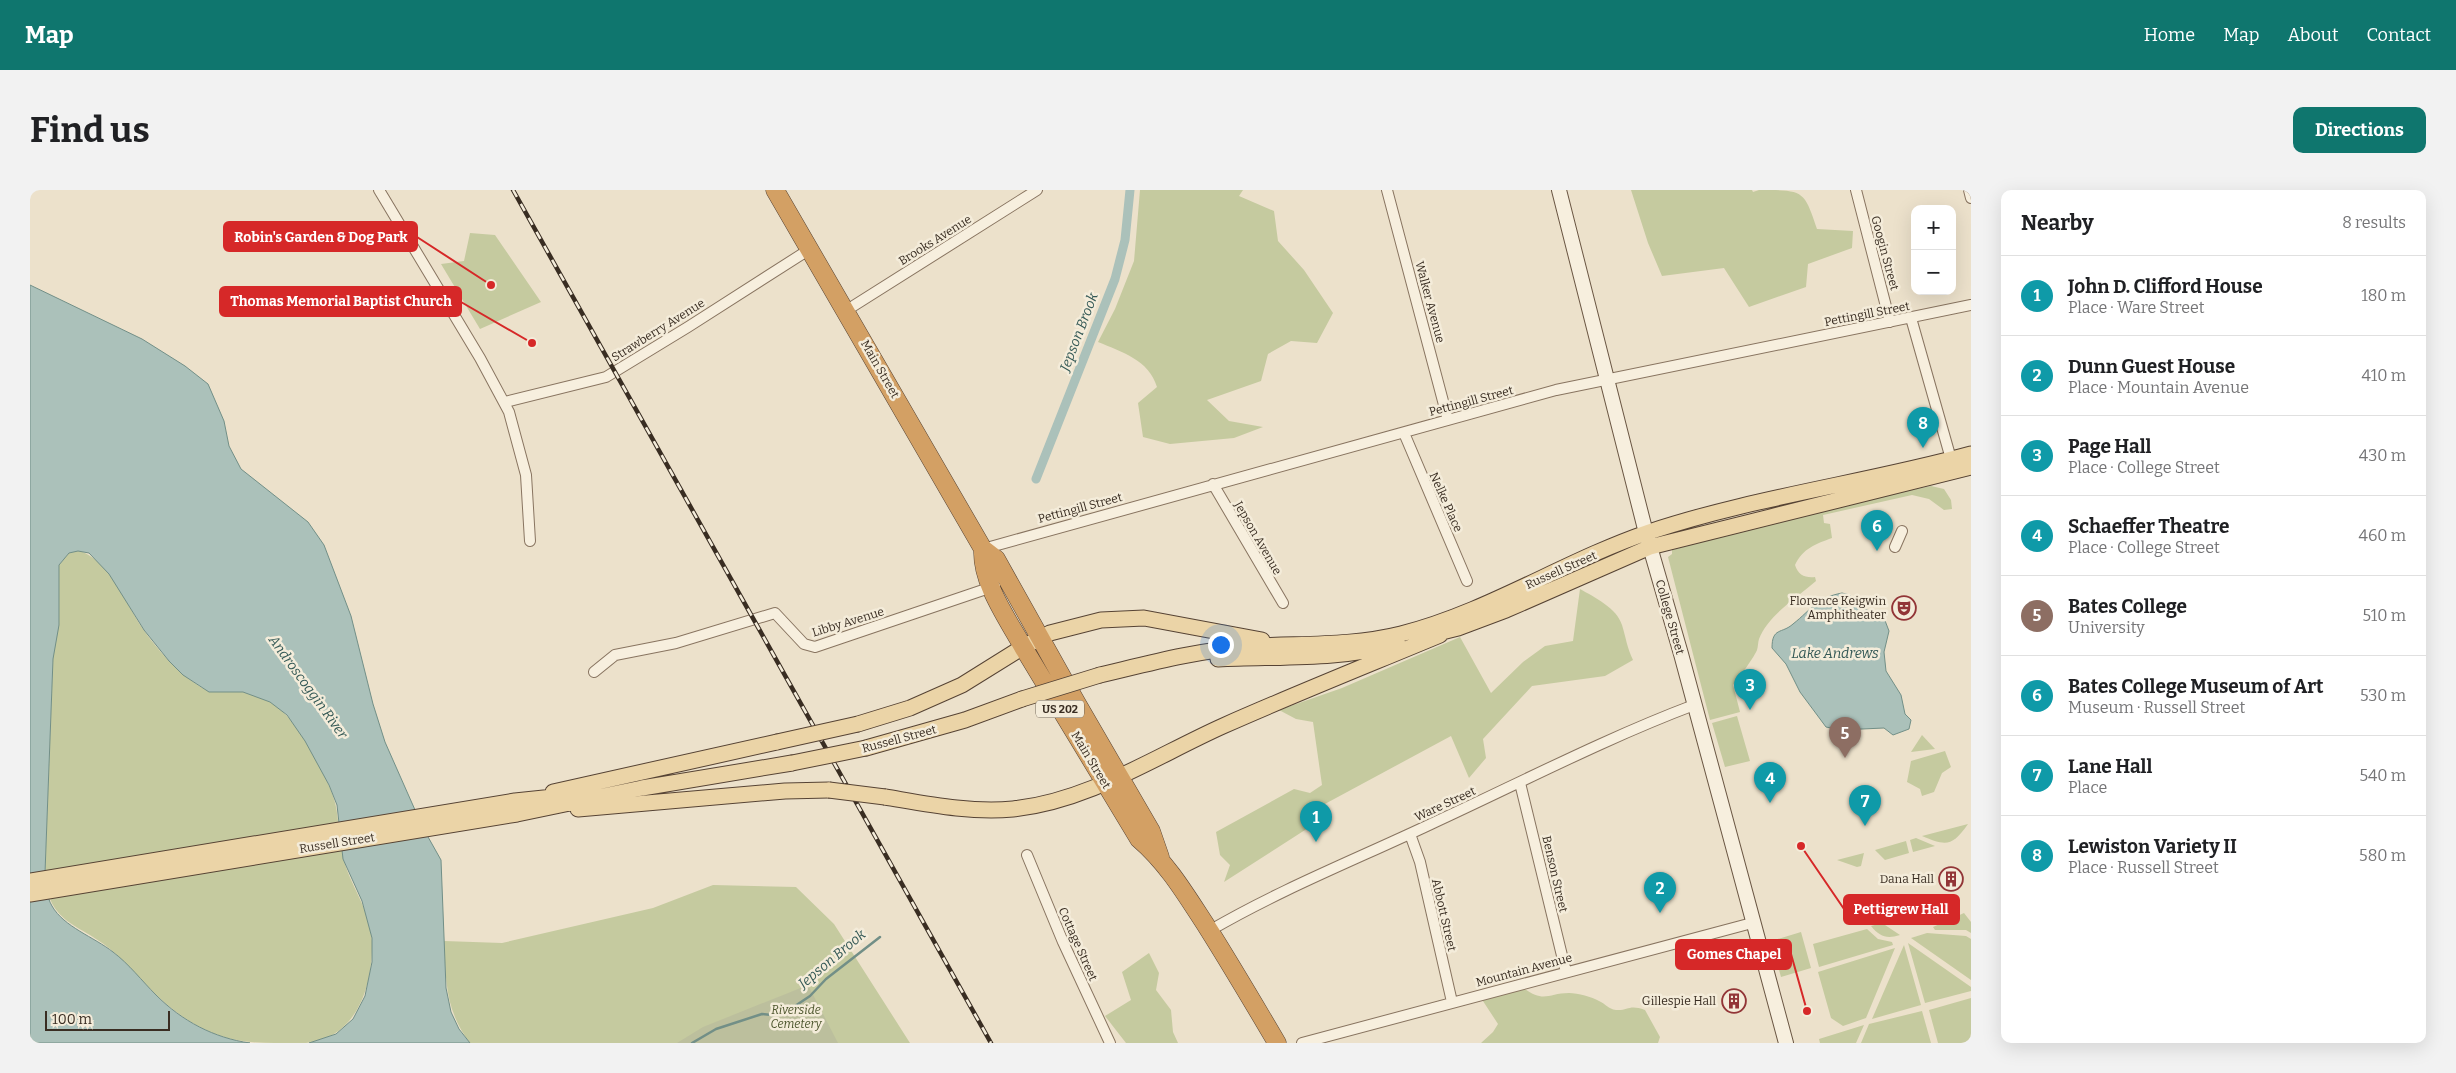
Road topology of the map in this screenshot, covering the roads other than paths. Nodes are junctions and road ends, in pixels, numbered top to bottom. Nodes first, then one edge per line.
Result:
1 (379, 190) edge
2 (775, 190) edge
3 (1037, 190) edge
4 (1387, 190) edge
5 (1559, 190) edge
6 (1856, 190) edge
7 (1969, 190) edge
8 (1971, 198) edge
9 (810, 249) junction
10 (1971, 305) edge
11 (847, 310) junction
12 (1911, 318) junction
13 (1890, 322) junction
14 (1608, 378) junction
15 (505, 402) junction
16 (1448, 420) junction
17 (1404, 433) junction
18 (1971, 454) edge
19 (1951, 460) junction
20 (1971, 467) edge
21 (1213, 484) junction
22 (1902, 531) dead end
23 (1648, 540) junction
24 (530, 541) dead end
25 (1895, 547) dead end
26 (983, 549) junction
27 (1467, 581) dead end
28 (1000, 584) junction
29 (1283, 603) dead end
30 (1458, 628) junction
31 (1040, 638) junction
32 (1310, 644) junction
33 (1023, 647) junction
34 (1149, 664) junction
35 (594, 672) dead end
36 (1694, 705) junction
37 (1121, 776) junction
38 (1104, 783) junction
39 (1520, 783) junction
40 (516, 807) junction
41 (1410, 834) junction
42 (1027, 855) dead end
43 (1160, 857) junction
44 (103, 875) junction
45 (30, 881) edge
46 (30, 894) edge
47 (1752, 923) junction
48 (1209, 931) junction
49 (1566, 972) junction
50 (1452, 1002) junction
51 (1110, 1043) edge
52 (1277, 1043) edge
53 (1302, 1043) edge
54 (1786, 1043) edge

1 - 15 street
2 - 9 highway, Main Street / US 202
3 - 11 street, Brooks Avenue
4 - 16 street, Walker Avenue
5 - 14 main road, College Street
6 - 13 street, Googin Street
7 - 8 street
9 - 11 highway, Main Street / US 202
9 - 15 street, Strawberry Avenue
10 - 12 street, Pettingill Street
11 - 26 highway, Main Street / US 202
12 - 13 street, Pettingill Street
12 - 19 street
13 - 14 street, Pettingill Street
14 - 16 street, Pettingill Street
14 - 23 main road, College Street
15 - 24 street
16 - 17 street, Pettingill Street
17 - 21 street, Pettingill Street
17 - 27 street, Nelke Place
18 - 19 main road, Russell Street
19 - 23 main road, Russell Street
20 - 23 main road, Russell Street
21 - 26 street, Pettingill Street
21 - 29 street, Jepson Avenue
22 - 25 street
23 - 30 main road, Russell Street
23 - 32 main road, Russell Street
23 - 36 main road, College Street
26 - 28 highway, Main Street / US 202
28 - 31 highway, Main Street / US 202
28 - 33 highway, Main Street / US 202
28 - 35 street, Libby Avenue
30 - 34 main road, Russell Street
30 - 37 main road
31 - 32 main road
31 - 33 main road
31 - 37 highway, Main Street / US 202
32 - 34 main road, Russell Street
33 - 38 highway, Main Street / US 202
33 - 40 main road, bridge
34 - 40 main road, Russell Street, bridge
36 - 39 street, Ware Street
36 - 47 main road, College Street
37 - 38 main road
37 - 43 highway, Main Street / US 202
38 - 40 main road, bridge
38 - 43 highway, Main Street / US 202
39 - 41 street, Ware Street
39 - 49 street, Benson Street
40 - 44 main road, Russell Street
41 - 48 street, Ware Street
41 - 50 street, Abbott Street
42 - 51 street, Cottage Street
43 - 48 highway, Main Street / US 202
44 - 45 main road, Russell Street
44 - 46 main road, Russell Street
47 - 49 street, Mountain Avenue
47 - 54 main road, College Street
48 - 52 highway, Main Street / US 202
49 - 50 street, Mountain Avenue
50 - 53 street, Mountain Avenue

